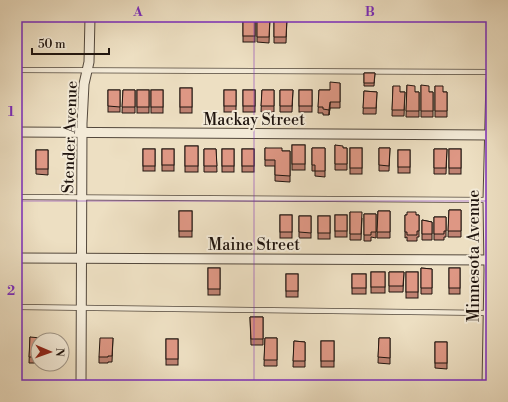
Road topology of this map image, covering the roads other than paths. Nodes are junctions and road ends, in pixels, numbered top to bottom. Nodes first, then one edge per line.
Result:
1 (90, 17) edge
2 (17, 70) edge
3 (88, 70) junction
4 (491, 72) edge
5 (491, 80) edge
6 (17, 132) edge
7 (82, 132) junction
8 (490, 135) edge
9 (17, 197) edge
10 (82, 197) junction
11 (489, 200) edge
12 (17, 258) edge
13 (81, 258) junction
14 (489, 260) edge
15 (17, 307) edge
16 (81, 308) junction
17 (490, 313) edge
18 (81, 385) edge
19 (487, 385) edge

1 - 3 street, Stender Avenue
2 - 3 lane
3 - 4 lane
3 - 7 street, Stender Avenue
5 - 8 street, Minnesota Avenue
6 - 7 street, Mackay Street
7 - 8 street, Mackay Street
7 - 10 street, Stender Avenue
8 - 11 street, Minnesota Avenue
9 - 10 lane
10 - 11 lane
10 - 13 street, Stender Avenue
11 - 14 street, Minnesota Avenue
12 - 13 street, Maine Street
13 - 14 street, Maine Street
13 - 16 street, Stender Avenue
14 - 17 street, Minnesota Avenue
15 - 16 lane
16 - 17 lane
16 - 18 street, Stender Avenue
17 - 19 street, Minnesota Avenue

